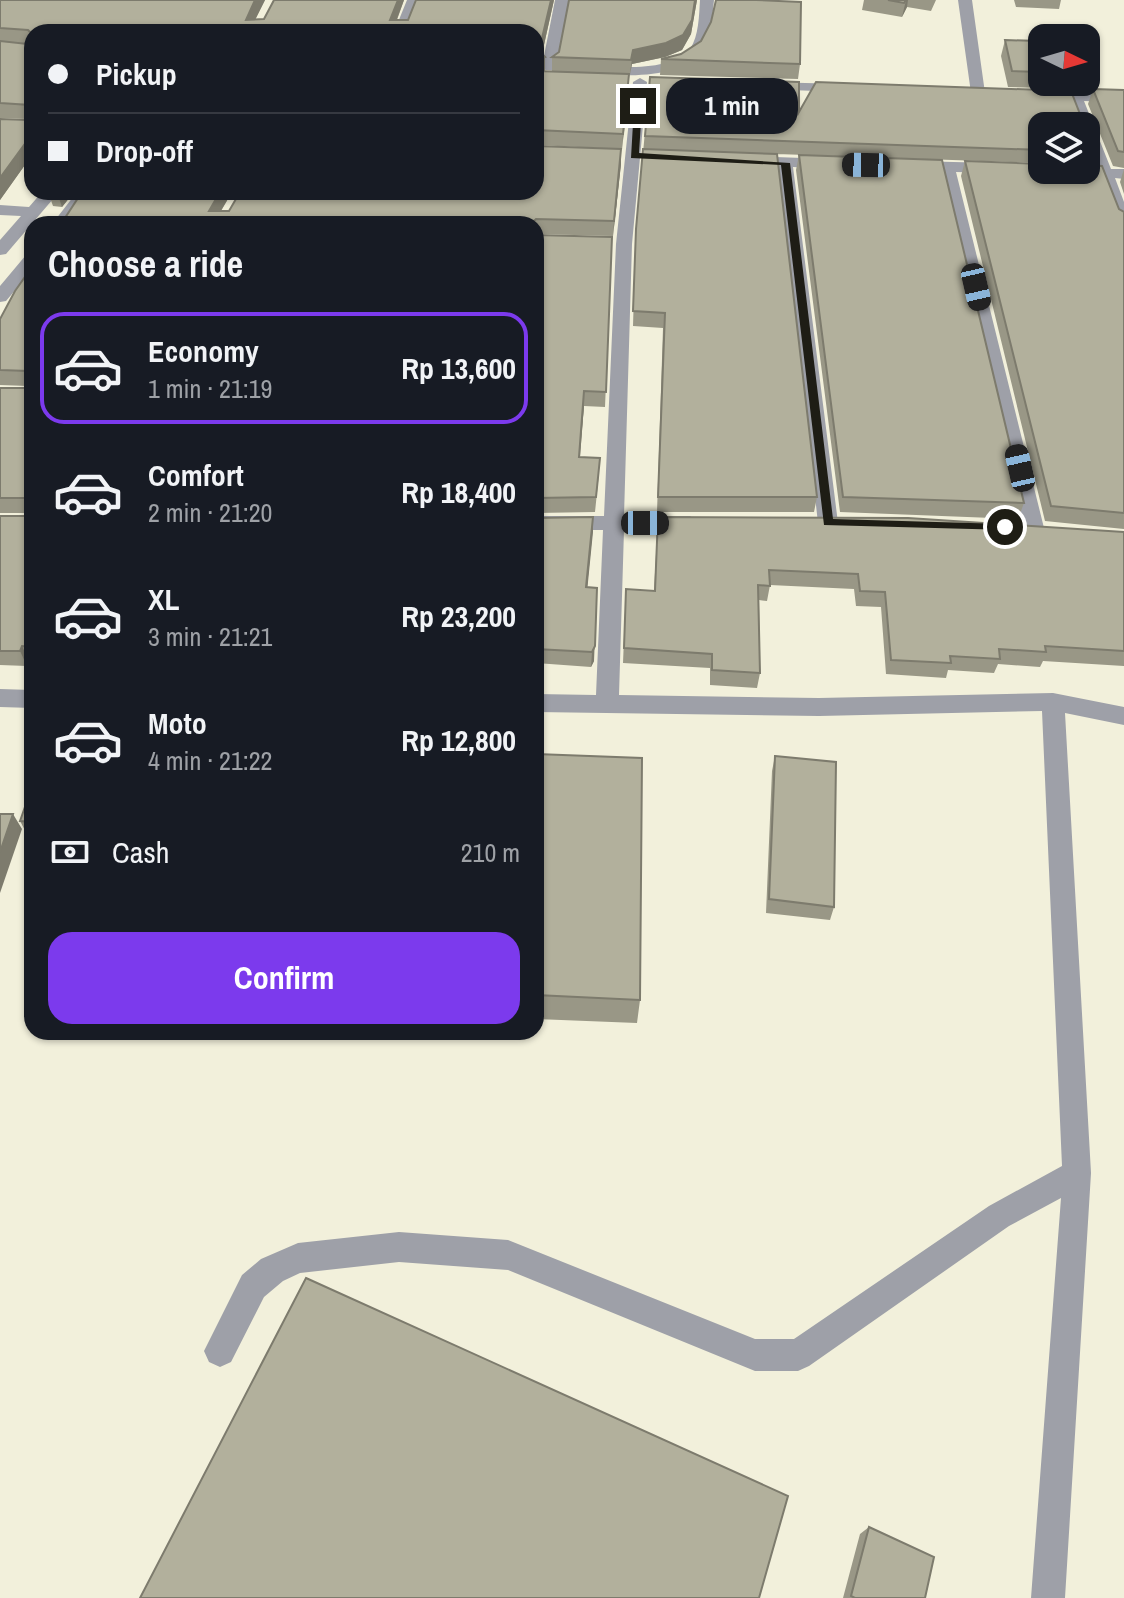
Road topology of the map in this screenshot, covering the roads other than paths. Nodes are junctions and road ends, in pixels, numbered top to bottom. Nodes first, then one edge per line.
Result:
1 (414, 0) edge
2 (562, 0) edge
3 (707, 0) edge
4 (965, 0) edge
5 (404, 24) edge
6 (544, 59) edge
7 (544, 66) edge
8 (544, 78) edge
9 (640, 82) junction
10 (671, 83) edge
11 (747, 85) edge
12 (855, 89) edge
13 (977, 93) edge
14 (1019, 94) edge
15 (1028, 94) edge
16 (1075, 96) joint
17 (1124, 98) edge
18 (725, 160) edge
19 (785, 163) junction
20 (844, 164) edge
21 (903, 165) edge
22 (947, 166) junction
23 (1011, 169) edge
24 (1100, 173) edge
25 (1106, 173) junction
26 (1124, 174) edge
27 (44, 200) edge
28 (79, 200) edge
29 (0, 210) edge
30 (33, 212) junction
31 (30, 216) edge
32 (66, 216) edge
33 (24, 222) edge
34 (1124, 223) edge
35 (0, 250) edge
36 (24, 269) edge
37 (13, 283) junction
38 (24, 284) edge
39 (0, 297) edge
40 (544, 523) edge
41 (614, 523) junction
42 (706, 523) edge
43 (828, 523) edge
44 (1034, 528) edge
45 (0, 698) edge
46 (24, 699) edge
47 (1053, 702) junction
48 (544, 703) edge
49 (607, 703) junction
50 (1124, 716) edge
51 (1077, 1173) junction
52 (220, 1351) dead end
53 (1048, 1598) edge

1 - 5 street
2 - 6 street
3 - 7 street
4 - 13 street
8 - 9 street
9 - 10 street
9 - 41 street
11 - 12 street
14 - 15 street
16 - 17 street
16 - 25 street
18 - 19 street
19 - 20 street
19 - 43 street
21 - 22 street
22 - 23 street
22 - 44 street
24 - 25 street
25 - 26 street
25 - 34 street
27 - 30 street
28 - 32 street
29 - 30 street
30 - 31 street
33 - 35 street
36 - 37 street
37 - 38 street
37 - 39 street
40 - 41 street
41 - 42 street
41 - 49 street
45 - 46 street
47 - 49 street
47 - 50 street
47 - 51 street
48 - 49 street
51 - 52 street
51 - 53 street

